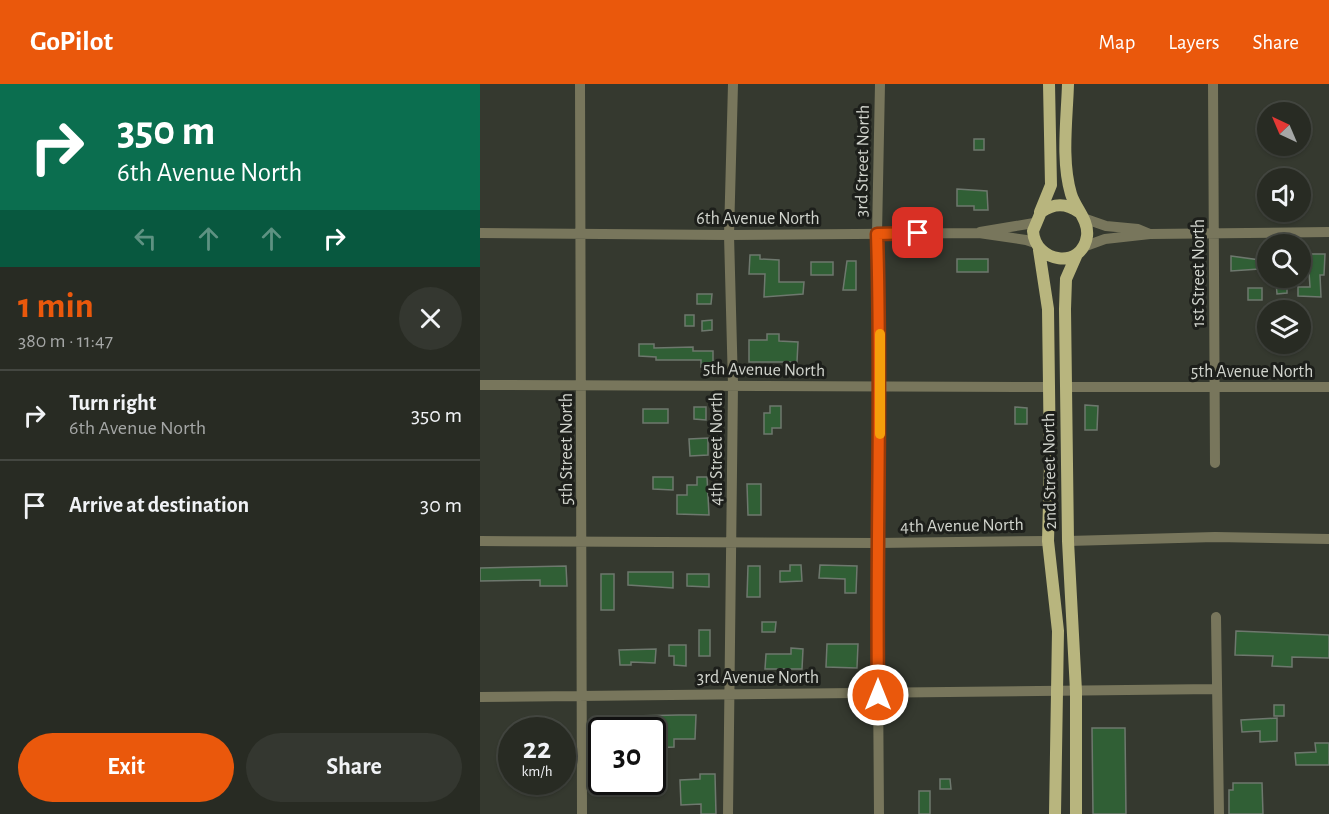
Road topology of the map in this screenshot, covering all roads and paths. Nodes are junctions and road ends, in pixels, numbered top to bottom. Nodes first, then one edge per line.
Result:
1 (580, 84) edge
2 (733, 84) edge
3 (880, 84) edge
4 (1049, 84) edge
5 (1068, 84) edge
6 (1212, 84) edge
7 (1081, 215) junction
8 (1036, 220) junction
9 (581, 232) junction
10 (979, 232) junction
11 (1329, 232) edge
12 (480, 233) edge
13 (1215, 233) junction
14 (877, 234) junction
15 (1150, 234) junction
16 (729, 236) junction
17 (1037, 247) junction
18 (1080, 250) junction
19 (582, 384) junction
20 (480, 385) edge
21 (733, 385) junction
22 (881, 387) junction
23 (1048, 387) junction
24 (1066, 387) junction
25 (1215, 387) junction
26 (1329, 387) edge
27 (1215, 463) dead end
28 (1329, 539) edge
29 (732, 540) junction
30 (1048, 540) junction
31 (582, 541) junction
32 (1068, 541) junction
33 (480, 542) edge
34 (877, 543) junction
35 (1216, 617) dead end
36 (1216, 689) junction
37 (1076, 691) junction
38 (1059, 692) junction
39 (729, 693) junction
40 (878, 695) junction
41 (580, 696) junction
42 (480, 697) edge
43 (582, 814) edge
44 (728, 814) edge
45 (879, 814) edge
46 (1055, 814) edge
47 (1076, 814) edge
48 (1219, 814) edge

1 - 9 street, 5th Street North
2 - 16 street, 4th Street North
3 - 14 street, 3rd Street North
4 - 8 main road
5 - 7 main road
6 - 13 street, 1st Street North
7 - 8 main road
7 - 15 street
7 - 18 main road
8 - 10 street
8 - 17 main road
9 - 12 street, 6th Avenue North
9 - 16 street, 6th Avenue North
9 - 19 street, 5th Street North
10 - 14 street, 6th Avenue North
10 - 17 street, 6th Avenue North
11 - 13 street
13 - 15 street
13 - 25 street, 1st Street North
14 - 16 street, 6th Avenue North
14 - 22 street, 3rd Street North
15 - 18 street
16 - 21 street, 4th Street North
17 - 18 main road
17 - 23 main road
18 - 24 main road, 2nd Street North
19 - 20 street, 5th Avenue North
19 - 21 street, 5th Avenue North
19 - 31 street, 5th Street North
21 - 22 street, 5th Avenue North
21 - 29 street, 4th Street North
22 - 23 street, 5th Avenue North
22 - 34 street, 3rd Street North
23 - 30 main road
24 - 25 street, 5th Avenue North
24 - 32 main road, 2nd Street North
25 - 26 street, 5th Avenue North
25 - 27 street, 1st Street North
28 - 32 street
29 - 31 street, 4th Avenue North
29 - 34 street, 4th Avenue North
29 - 39 street, 4th Street North
30 - 34 street, 4th Avenue North
30 - 38 main road
31 - 33 street, 4th Avenue North
31 - 41 street, 5th Street North
32 - 37 main road, 2nd Street North
34 - 40 street, 3rd Street North
35 - 36 street
36 - 37 street, 3rd Avenue North
36 - 48 street
37 - 38 street, 3rd Avenue North
37 - 47 main road, 2nd Street North
38 - 40 street, 3rd Avenue North
38 - 46 main road
39 - 40 street, 3rd Avenue North
39 - 41 street, 3rd Avenue North
39 - 44 street, 4th Street North
40 - 45 street, 3rd Street North
41 - 42 street, 3rd Avenue North
41 - 43 street, 5th Street North

